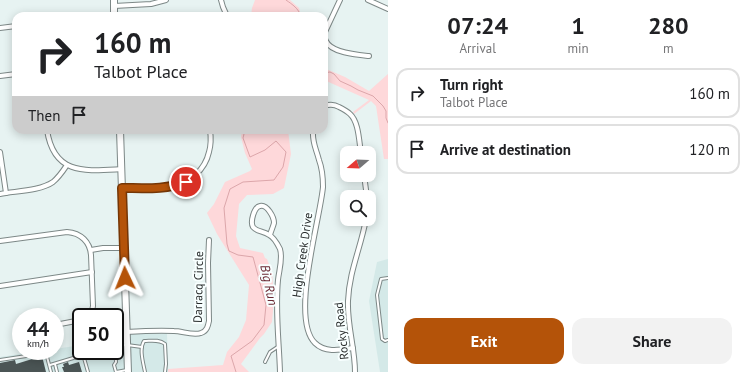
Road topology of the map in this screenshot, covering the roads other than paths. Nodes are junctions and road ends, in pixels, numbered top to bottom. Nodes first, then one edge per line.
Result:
1 (166, 0) edge
2 (221, 0) edge
3 (340, 0) edge
4 (368, 0) edge
5 (114, 3) edge
6 (388, 9) edge
7 (225, 12) edge
8 (12, 26) edge
9 (328, 26) edge
10 (0, 28) edge
11 (328, 45) edge
12 (369, 56) dead end
13 (12, 74) edge
14 (0, 76) edge
15 (328, 105) edge
16 (48, 134) edge
17 (120, 134) edge
18 (210, 134) edge
19 (313, 134) edge
20 (360, 146) edge
21 (0, 152) edge
22 (67, 165) junction
23 (122, 169) junction
24 (122, 188) junction
25 (6, 193) junction
26 (0, 194) edge
27 (364, 226) edge
28 (270, 235) junction
29 (209, 240) dead end
30 (0, 241) edge
31 (124, 248) junction
32 (91, 250) junction
33 (92, 272) junction
34 (388, 278) edge
35 (0, 286) edge
36 (92, 308) edge
37 (126, 332) junction
38 (388, 340) edge
39 (127, 345) junction
40 (279, 346) junction
41 (142, 347) junction
42 (353, 348) junction
43 (72, 359) edge
44 (0, 360) edge
45 (85, 360) edge
46 (265, 362) dead end
47 (55, 364) junction
48 (50, 365) junction
49 (128, 371) edge
50 (52, 372) edge
51 (57, 372) edge
52 (88, 372) edge
53 (115, 372) edge
54 (144, 372) edge
55 (165, 372) edge
56 (280, 372) edge
57 (355, 372) edge

1 - 5 street
2 - 7 street
3 - 9 street
4 - 6 street
8 - 10 street
11 - 12 street
13 - 14 street
15 - 20 street
16 - 22 street
17 - 23 main road
18 - 24 street
19 - 42 street, High Creek Drive
21 - 25 street
22 - 23 street
22 - 25 street
23 - 24 main road
24 - 31 main road
25 - 26 street
27 - 42 street, Rocky Road
28 - 28 street
28 - 40 street
29 - 37 street, Darracq Circle
30 - 32 street
31 - 32 street
31 - 37 main road
32 - 33 street
33 - 35 street
33 - 36 street
34 - 38 lane
37 - 39 main road
39 - 41 lane
39 - 49 main road
39 - 53 lane
40 - 46 lane
40 - 56 street
41 - 54 lane
41 - 55 lane
42 - 57 street, Rocky Road
43 - 47 lane
44 - 48 lane
45 - 52 lane
47 - 48 lane
47 - 51 lane
48 - 50 lane
49 - 53 lane

